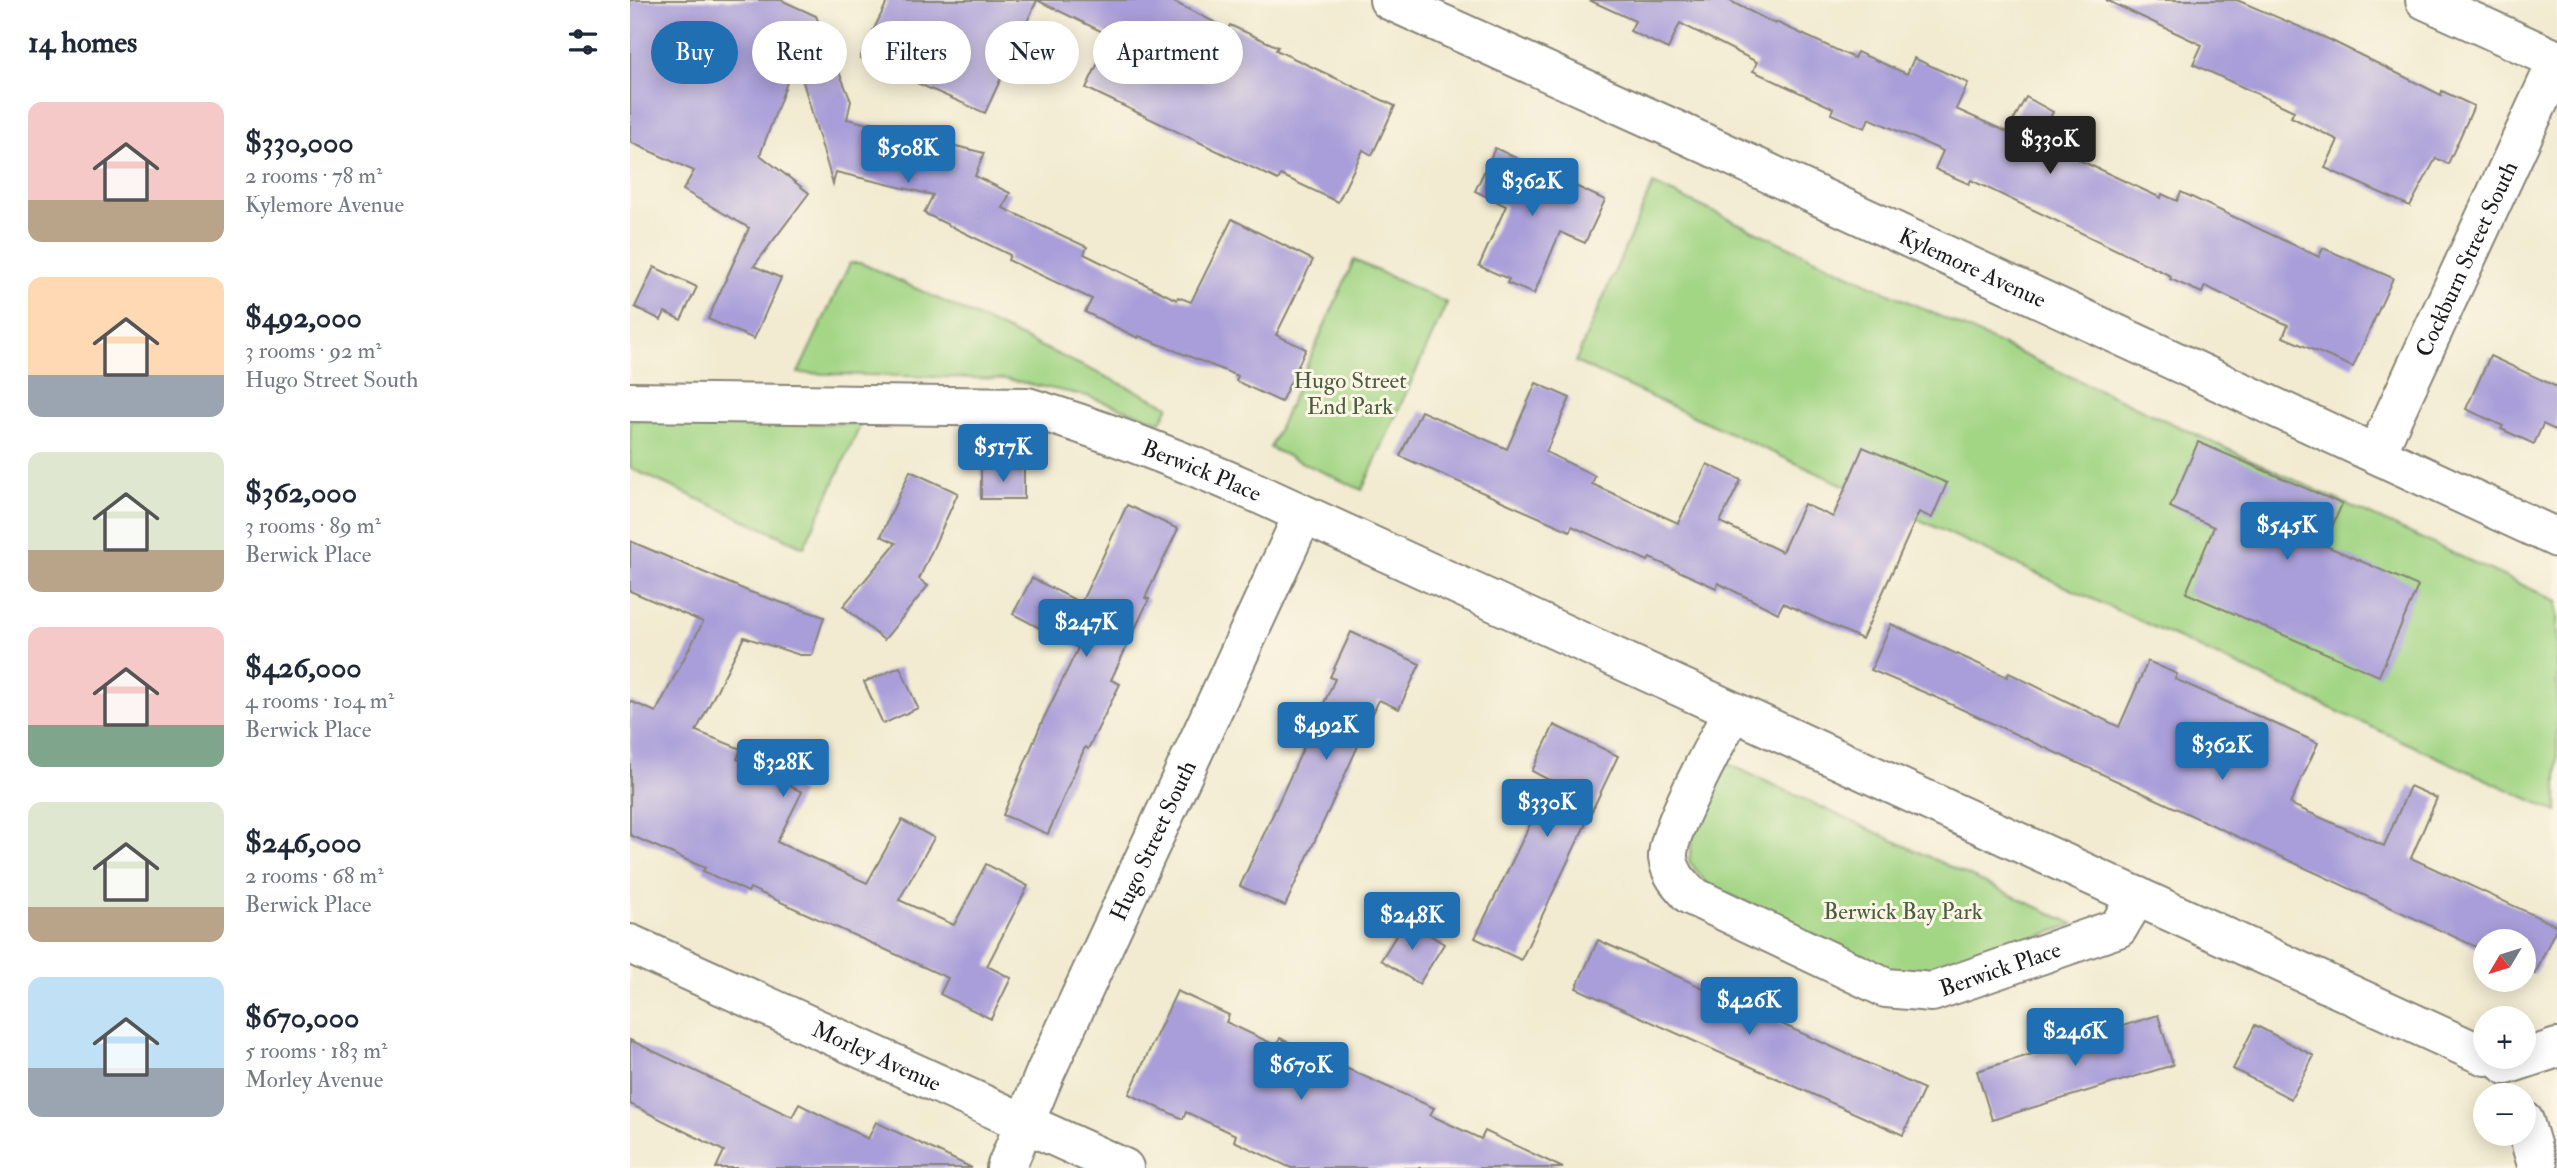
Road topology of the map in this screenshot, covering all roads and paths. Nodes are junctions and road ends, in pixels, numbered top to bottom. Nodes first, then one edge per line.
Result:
1 (1389, 0) edge
2 (2425, 0) edge
3 (2557, 61) edge
4 (630, 402) edge
5 (2376, 454) junction
6 (1303, 515) junction
7 (2557, 538) edge
8 (1732, 712) junction
9 (2137, 896) junction
10 (630, 944) edge
11 (2557, 1048) edge
12 (2536, 1055) edge
13 (2473, 1056) edge
14 (1026, 1122) junction
15 (2531, 1146) edge
16 (1006, 1168) edge
17 (1124, 1168) edge
18 (2538, 1168) edge

1 - 5 street, Kylemore Avenue
2 - 3 street
3 - 5 street, Cockburn Street South
4 - 6 street, Berwick Place
5 - 7 street, Kylemore Avenue
6 - 8 street, Berwick Place
6 - 14 street, Hugo Street South
8 - 9 street, Berwick Place
8 - 9 street, Berwick Place
9 - 13 street, Berwick Place
10 - 14 street, Morley Avenue
11 - 12 street
14 - 16 street, Hugo Street South
14 - 17 street, Morley Avenue
15 - 18 street

